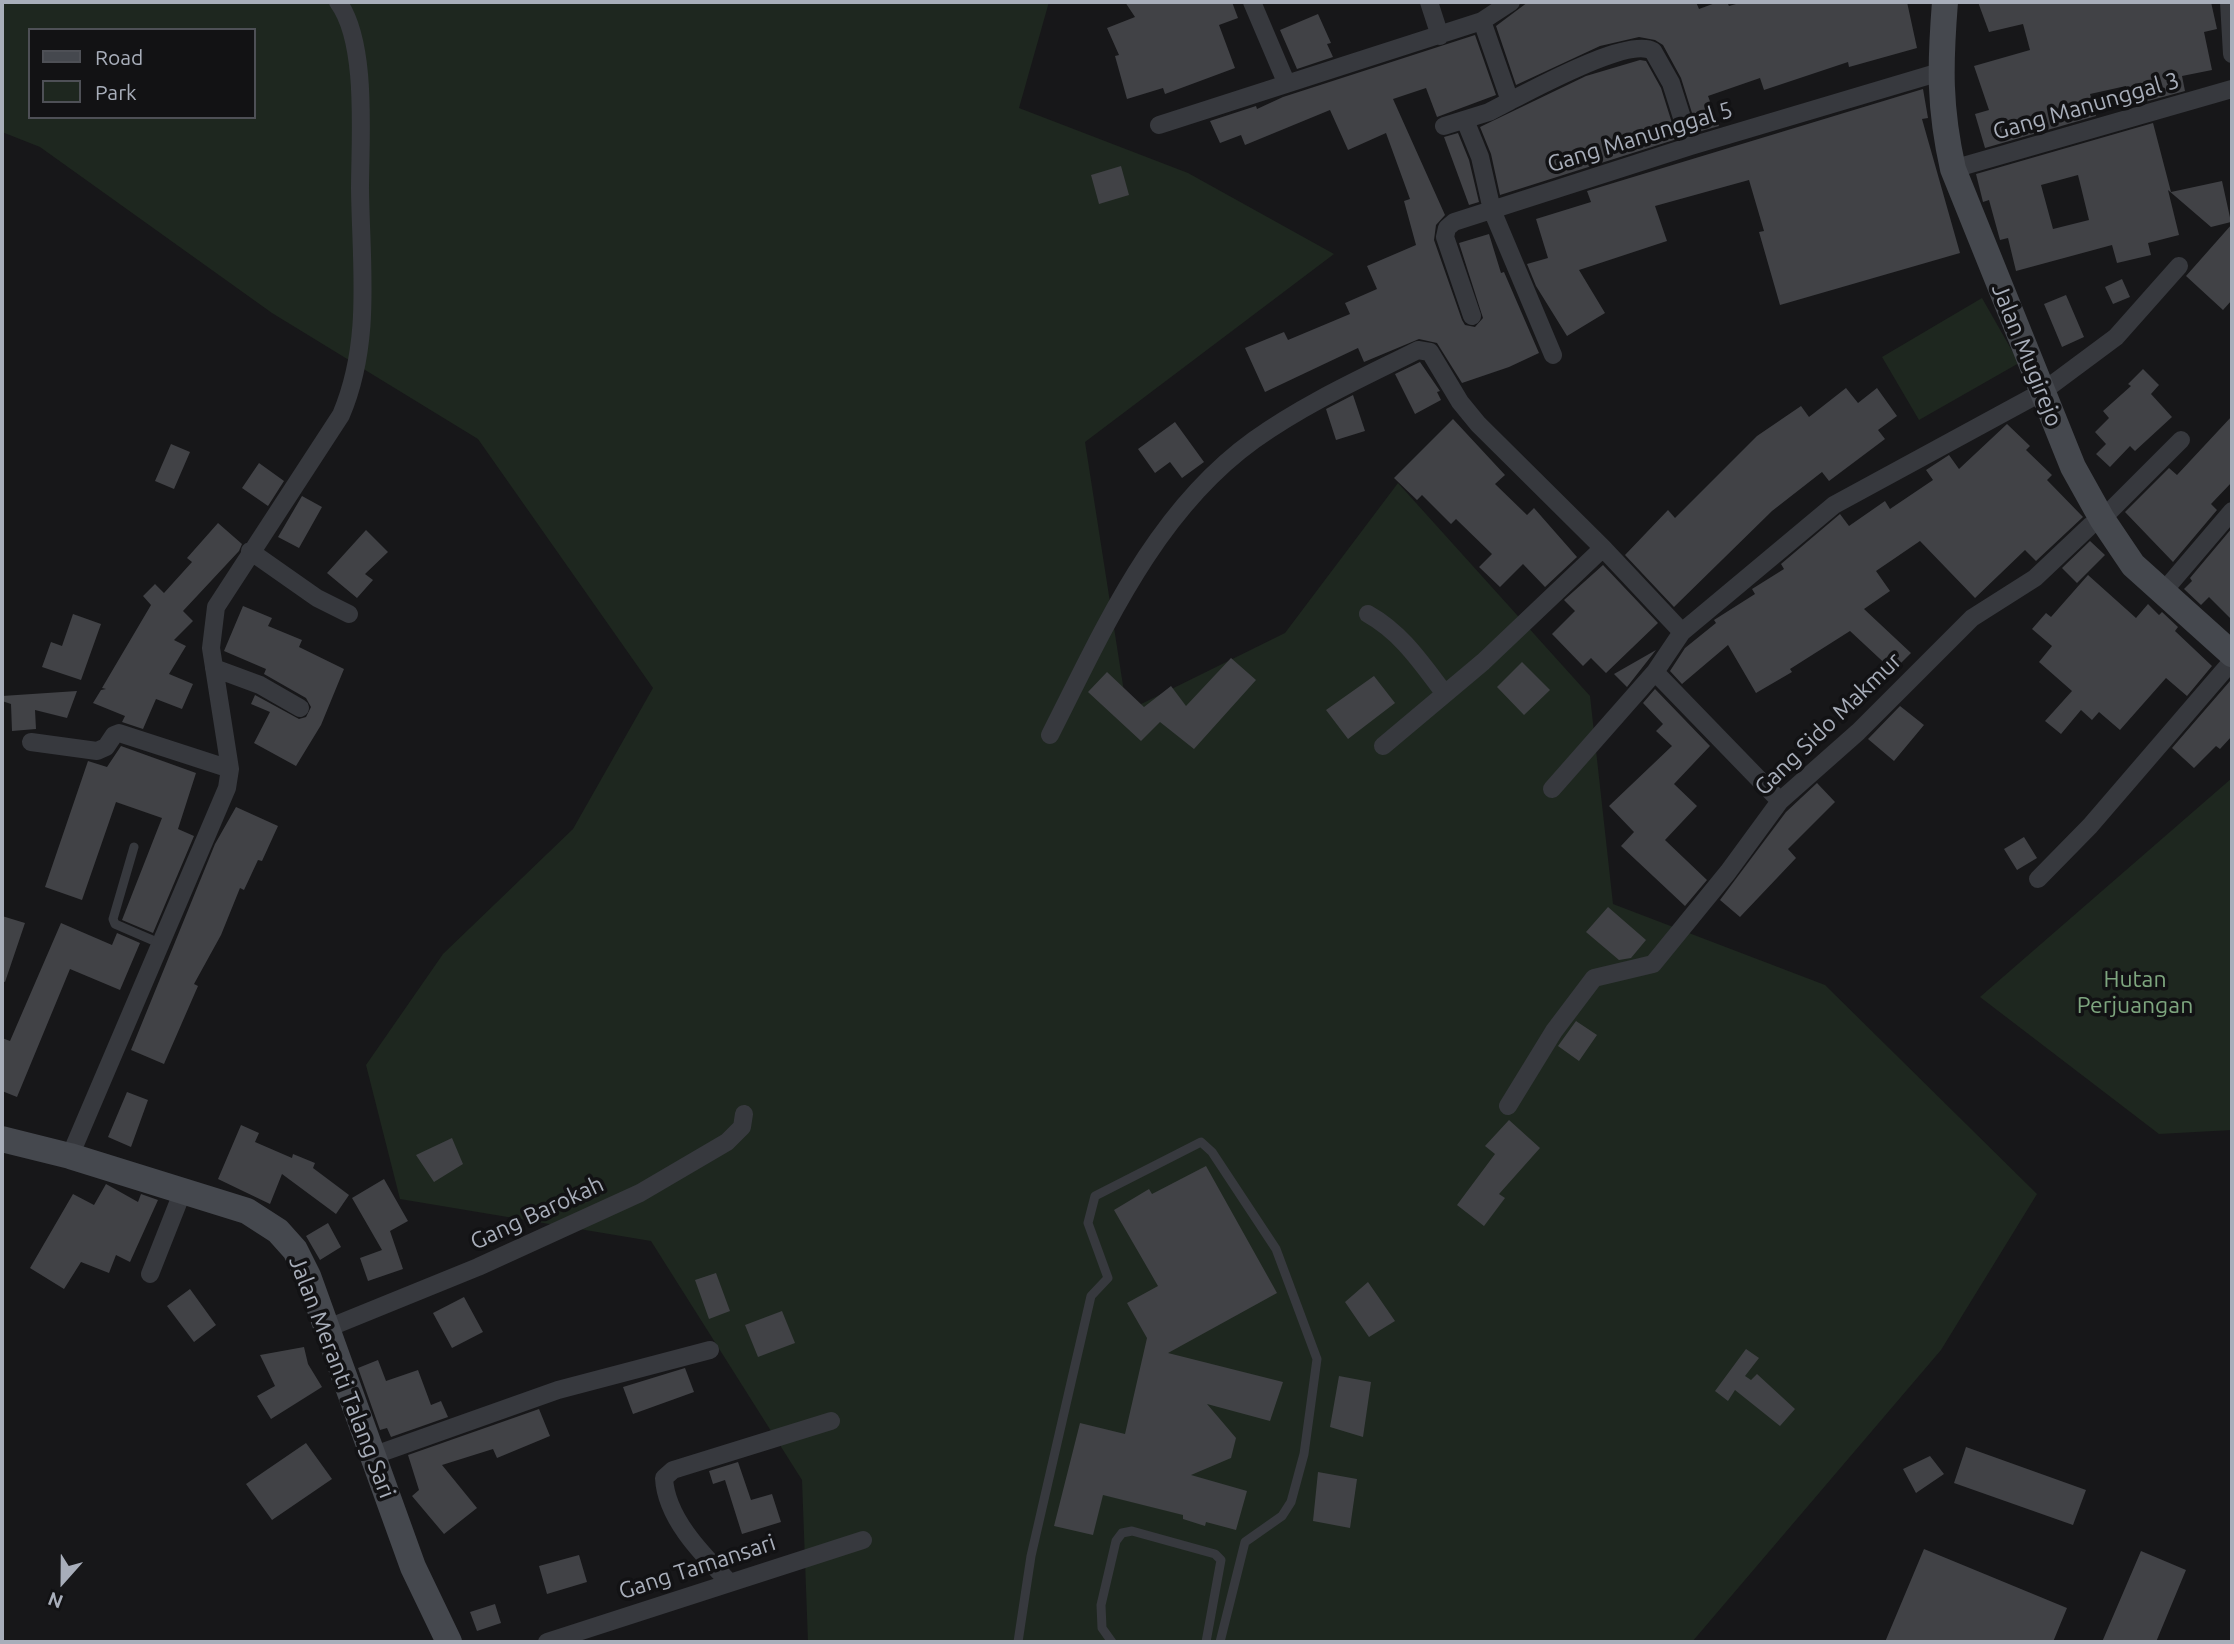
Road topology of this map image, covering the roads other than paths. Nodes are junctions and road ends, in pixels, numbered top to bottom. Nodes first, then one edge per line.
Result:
1 (338, 2) edge
2 (1252, 2) edge
3 (1429, 2) edge
4 (1511, 2) edge
5 (1945, 2) edge
6 (2229, 2) edge
7 (1482, 21) junction
8 (1440, 36) junction
9 (2232, 54) edge
10 (1940, 72) junction
11 (1286, 82) junction
12 (2232, 89) edge
13 (1510, 101) junction
14 (1465, 120) junction
15 (1158, 125) dead end
16 (1444, 126) dead end
17 (1691, 146) junction
18 (1953, 169) junction
19 (1492, 210) junction
20 (2179, 266) dead end
21 (1472, 316) dead end
22 (1553, 355) dead end
23 (2042, 392) junction
24 (2181, 440) dead end
25 (2232, 511) edge
26 (2102, 519) junction
27 (1603, 548) junction
28 (250, 551) junction
29 (2162, 593) junction
30 (349, 614) dead end
31 (1368, 614) dead end
32 (1682, 632) junction
33 (2232, 654) edge
34 (2232, 661) edge
35 (214, 668) junction
36 (1655, 672) junction
37 (1445, 694) junction
38 (300, 708) dead end
39 (1050, 736) dead end
40 (31, 742) dead end
41 (1383, 746) dead end
42 (230, 769) junction
43 (1552, 789) dead end
44 (1780, 801) junction
45 (134, 847) dead end
46 (2038, 879) dead end
47 (159, 943) junction
48 (1507, 1106) dead end
49 (744, 1114) dead end
50 (2, 1139) edge
51 (70, 1156) junction
52 (182, 1193) junction
53 (150, 1274) dead end
54 (328, 1328) junction
55 (710, 1350) dead end
56 (831, 1422) dead end
57 (372, 1456) junction
58 (863, 1540) dead end
59 (729, 1582) junction
60 (449, 1642) edge
61 (547, 1642) edge
62 (1018, 1642) edge
63 (1112, 1642) edge
64 (1206, 1642) edge
65 (1220, 1642) edge

1 - 28 street
2 - 11 street
3 - 8 street
4 - 7 street
5 - 10 street, Jalan Mugirejo
6 - 9 street
7 - 8 street
7 - 13 street
8 - 11 street
10 - 17 street, Gang Manunggal 5
10 - 18 street, Jalan Mugirejo
11 - 15 street
12 - 18 street, Gang Manunggal 3
13 - 14 street
13 - 17 street
14 - 16 street
14 - 19 street
17 - 19 street, Gang Manunggal 5
18 - 23 street, Jalan Mugirejo
19 - 21 street, Gang Manunggal 5
19 - 22 street
20 - 23 street
23 - 26 street, Jalan Mugirejo
23 - 32 street
24 - 26 street, Gang Sido Makmur
25 - 29 street
26 - 29 street, Jalan Mugirejo
26 - 44 street, Gang Sido Makmur
27 - 32 street
27 - 37 street
27 - 39 street
28 - 30 street
28 - 35 street
29 - 33 street, Jalan Mugirejo
31 - 37 street
32 - 36 street
34 - 46 street
35 - 38 street
35 - 42 street
36 - 43 street
36 - 44 street
37 - 41 street
40 - 42 street
42 - 47 street
44 - 48 street, Gang Sido Makmur
45 - 47 lane
47 - 51 street
49 - 54 street, Gang Barokah
50 - 51 street, Jalan Meranti Talang Sari
51 - 52 street, Jalan Meranti Talang Sari
52 - 53 street
52 - 54 street, Jalan Meranti Talang Sari
54 - 57 street, Jalan Meranti Talang Sari
55 - 57 street
56 - 59 street
57 - 60 street, Jalan Meranti Talang Sari
58 - 59 street, Gang Tamansari
59 - 61 street, Gang Tamansari
62 - 65 lane
63 - 64 lane

